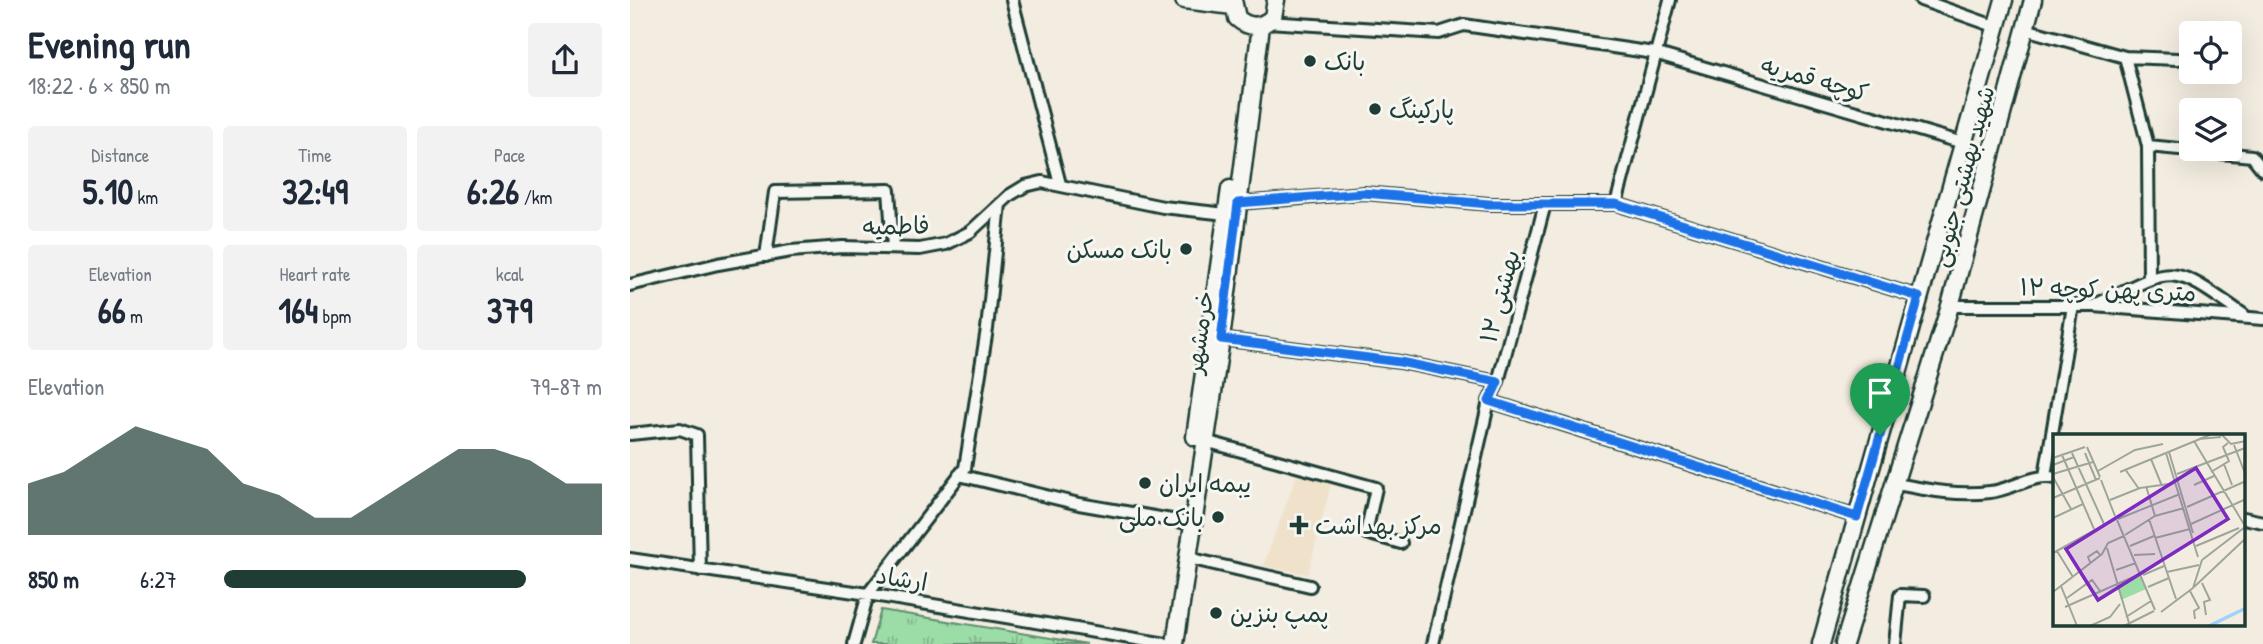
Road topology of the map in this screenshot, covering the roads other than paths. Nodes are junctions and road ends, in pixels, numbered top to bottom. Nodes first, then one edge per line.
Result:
1 (1012, 0) edge
2 (1184, 0) edge
3 (1276, 0) edge
4 (1670, 0) edge
5 (1921, 0) edge
6 (2004, 0) edge
7 (2033, 0) edge
8 (1233, 3) edge
9 (1261, 25) junction
10 (1997, 27) junction
11 (2025, 29) junction
12 (1654, 53) junction
13 (2125, 57) junction
14 (2178, 59) dead end
15 (1963, 143) junction
16 (2148, 146) junction
17 (2263, 170) edge
18 (1060, 184) junction
19 (1000, 204) junction
20 (1545, 204) junction
21 (1616, 204) junction
22 (1232, 209) junction
23 (893, 248) junction
24 (766, 256) junction
25 (2149, 278) junction
26 (630, 285) edge
27 (1919, 297) junction
28 (1950, 306) junction
29 (2073, 306) junction
30 (2094, 306) junction
31 (2245, 316) junction
32 (2263, 319) edge
33 (1221, 339) junction
34 (1498, 382) junction
35 (1489, 401) junction
36 (630, 434) edge
37 (2056, 434) edge
38 (1880, 435) junction
39 (1205, 441) junction
40 (1907, 444) junction
41 (2053, 455) edge
42 (962, 471) junction
43 (2050, 477) edge
44 (1896, 484) junction
45 (1857, 517) junction
46 (1183, 522) junction
47 (1401, 542) dead end
48 (1188, 558) junction
49 (630, 559) edge
50 (700, 569) junction
51 (1310, 586) dead end
52 (868, 594) junction
53 (1924, 596) dead end
54 (853, 644) edge
55 (1166, 644) edge
56 (1175, 644) edge
57 (1433, 644) edge
58 (1821, 644) edge
59 (1844, 644) edge
60 (1895, 644) edge

1 - 18 street
2 - 8 street
3 - 9 street, خرمشهر
4 - 12 street
5 - 10 street
6 - 10 street, شهید بهشتی جنوبی
7 - 11 street, شهید بهشتی جنوبی
8 - 9 street
9 - 12 street, کوچه قمریه
9 - 22 street, خرمشهر
10 - 15 street, شهید بهشتی جنوبی
11 - 13 street
11 - 28 street, شهید بهشتی جنوبی
12 - 15 street, کوچه قمریه
12 - 21 street
13 - 14 street
13 - 16 street
15 - 27 street, شهید بهشتی جنوبی
16 - 17 street
16 - 25 street
18 - 19 street, فاطمیه
18 - 22 street, فاطمیه
19 - 23 street, فاطمیه
19 - 42 street
20 - 21 street, فاطمیه
20 - 22 street, فاطمیه
20 - 34 street, بهشتی ۱۲
21 - 27 street, فاطمیه
22 - 33 street, خرمشهر
22 - 46 street, خرمشهر
23 - 24 street, فاطمیه
23 - 24 street
24 - 26 street, فاطمیه
25 - 30 street
25 - 31 street
27 - 38 street, شهید بهشتی جنوبی
28 - 29 street, ۱۲ متری پهن کوچه
28 - 40 street, شهید بهشتی جنوبی
29 - 30 street, ۱۲ متری پهن کوچه
29 - 37 street
30 - 31 street, ۱۲ متری پهن کوچه
31 - 32 street, ۱۲ متری پهن کوچه
33 - 34 street
33 - 39 street, خرمشهر
34 - 35 street, بهشتی ۱۲
35 - 45 street
35 - 57 street, بهشتی ۱۲
36 - 50 street
38 - 40 street
38 - 45 street, شهید بهشتی جنوبی
39 - 47 street
39 - 48 street, خرمشهر
40 - 44 street, شهید بهشتی جنوبی
41 - 43 street
42 - 46 street
42 - 52 street
43 - 44 street
44 - 59 street, شهید بهشتی جنوبی
45 - 58 street, شهید بهشتی جنوبی
46 - 55 street, خرمشهر
48 - 51 street
48 - 56 street, خرمشهر
49 - 50 street, ارشاد
50 - 52 street, ارشاد
52 - 54 street
52 - 55 street, ارشاد
53 - 60 street

